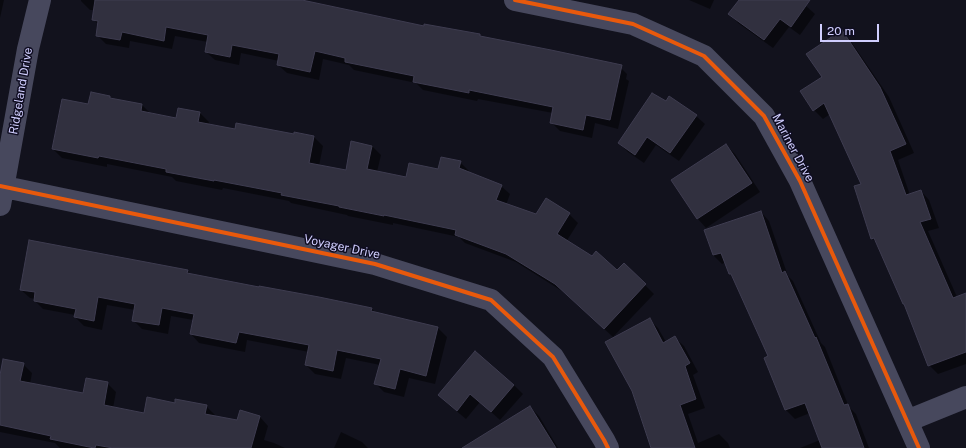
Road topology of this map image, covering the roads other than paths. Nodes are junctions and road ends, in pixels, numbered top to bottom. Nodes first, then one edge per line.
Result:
1 (40, 0) edge
2 (515, 0) edge
3 (1, 192) edge
4 (966, 397) edge
5 (907, 421) junction
6 (608, 448) edge
7 (919, 448) edge

1 - 3 street, Ridgeland Drive
2 - 5 street, Mariner Drive
3 - 6 street, Voyager Drive
4 - 5 street
5 - 7 street, Mariner Drive

